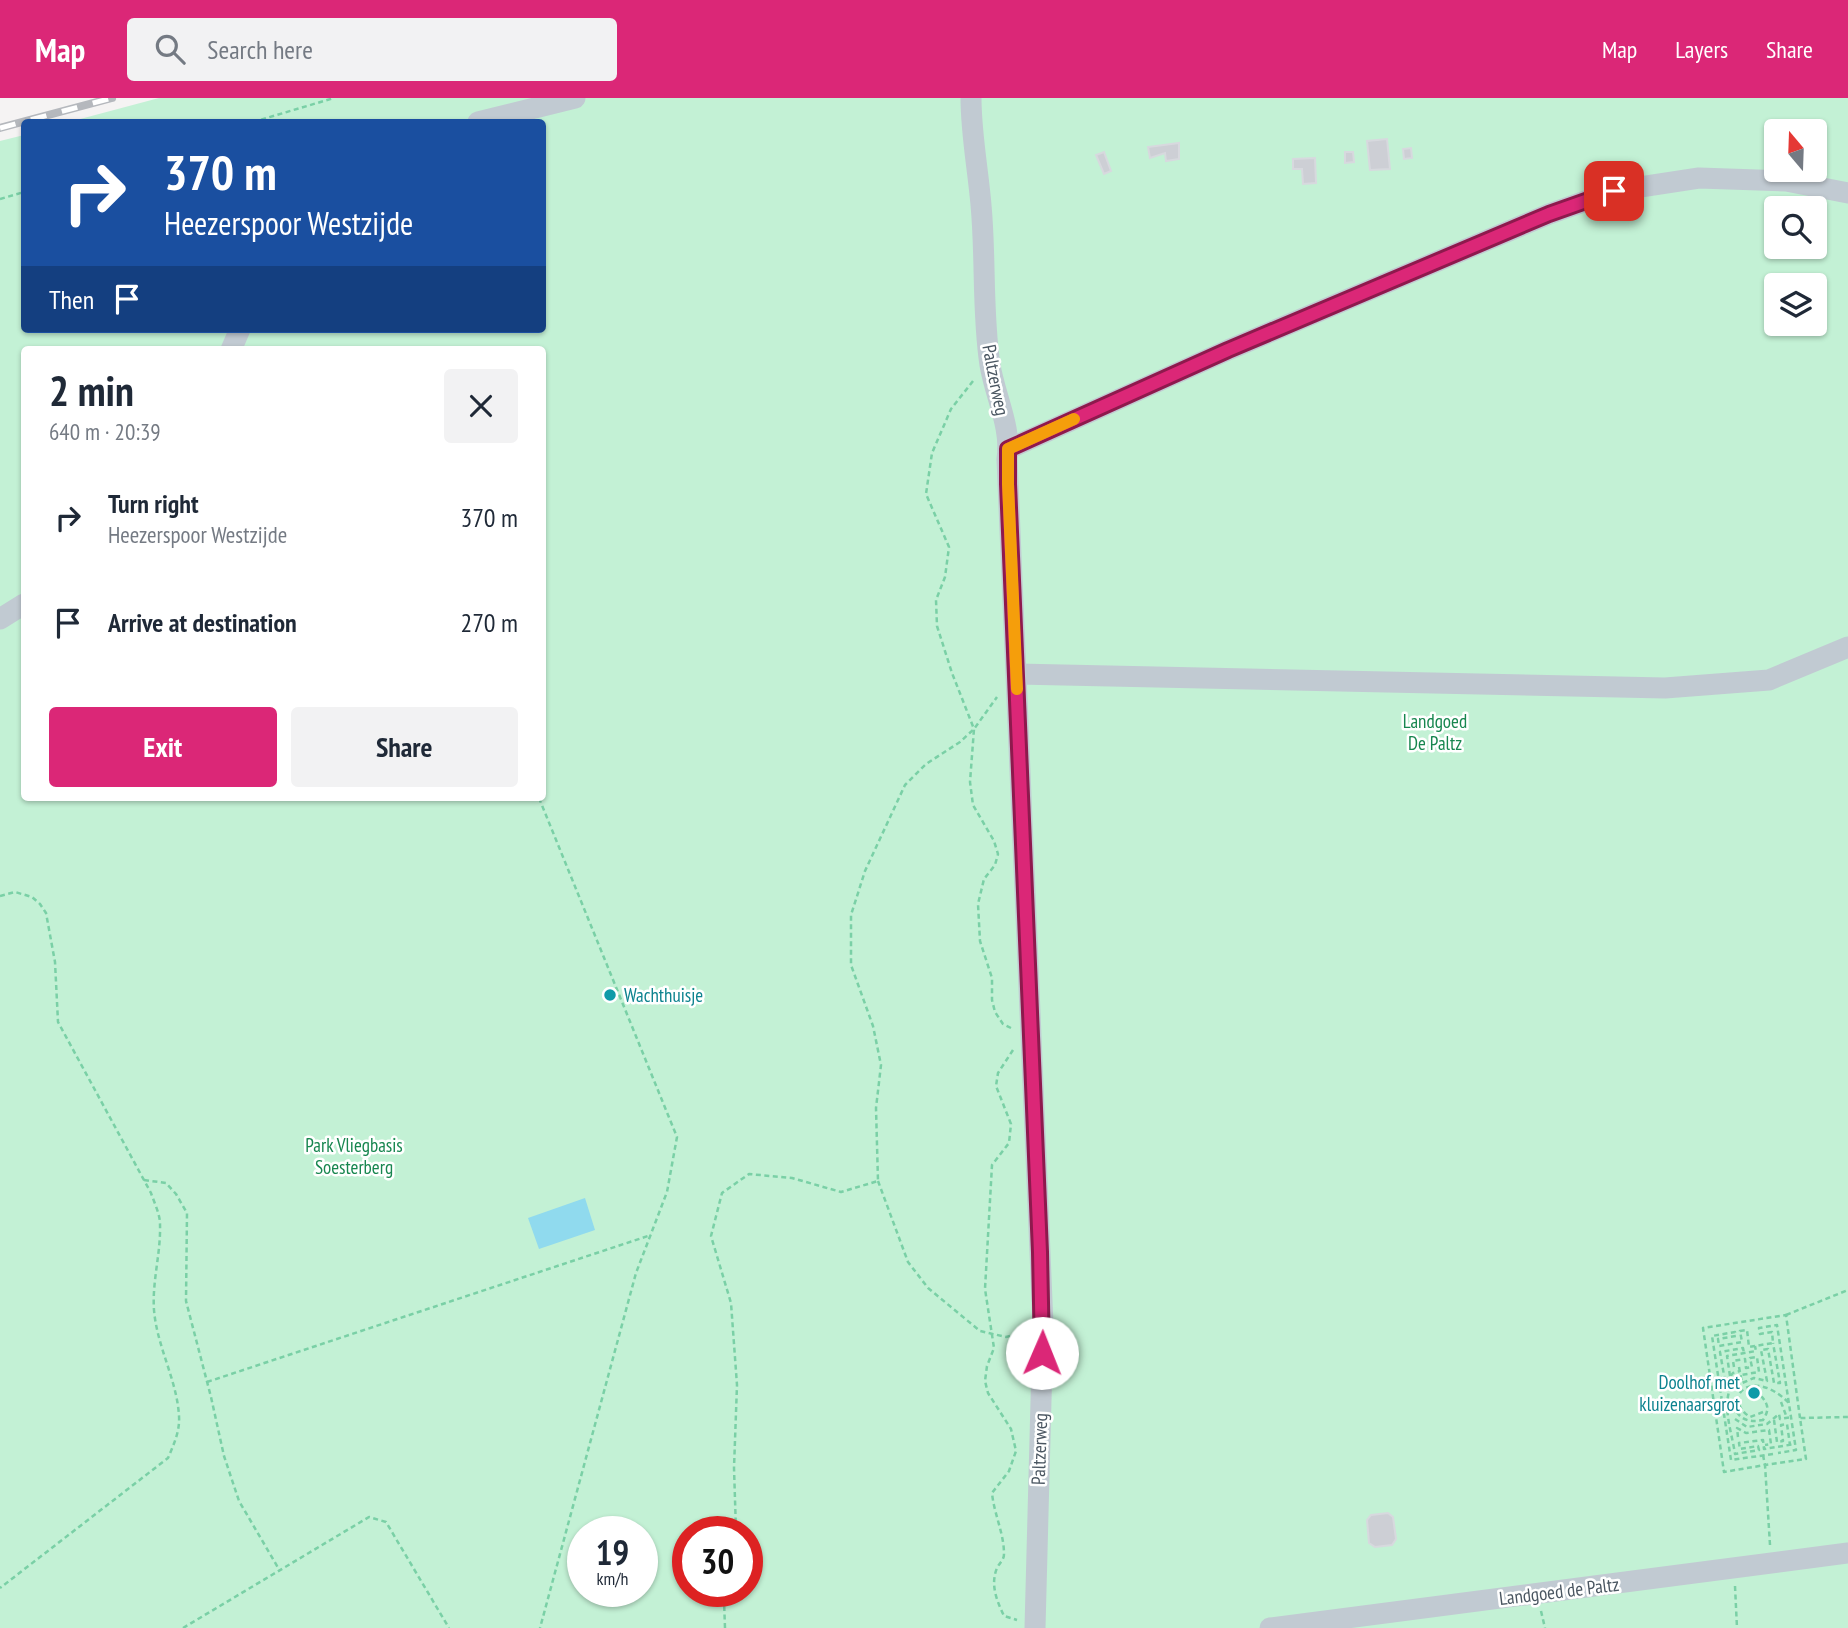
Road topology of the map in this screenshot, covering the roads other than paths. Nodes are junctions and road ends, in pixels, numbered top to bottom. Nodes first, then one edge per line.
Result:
1 (575, 98) edge
2 (971, 98) edge
3 (490, 119) edge
4 (1848, 193) edge
5 (1008, 449) junction
6 (21, 606) edge
7 (0, 620) edge
8 (1848, 647) edge
9 (1017, 676) junction
10 (1848, 1553) edge
11 (1031, 1625) edge
12 (1270, 1628) edge

1 - 3 street
2 - 5 street, Paltzerweg
4 - 5 street
5 - 9 street, Paltzerweg
6 - 7 street
8 - 9 street
9 - 11 street, Paltzerweg
10 - 12 street, Landgoed de Paltz

